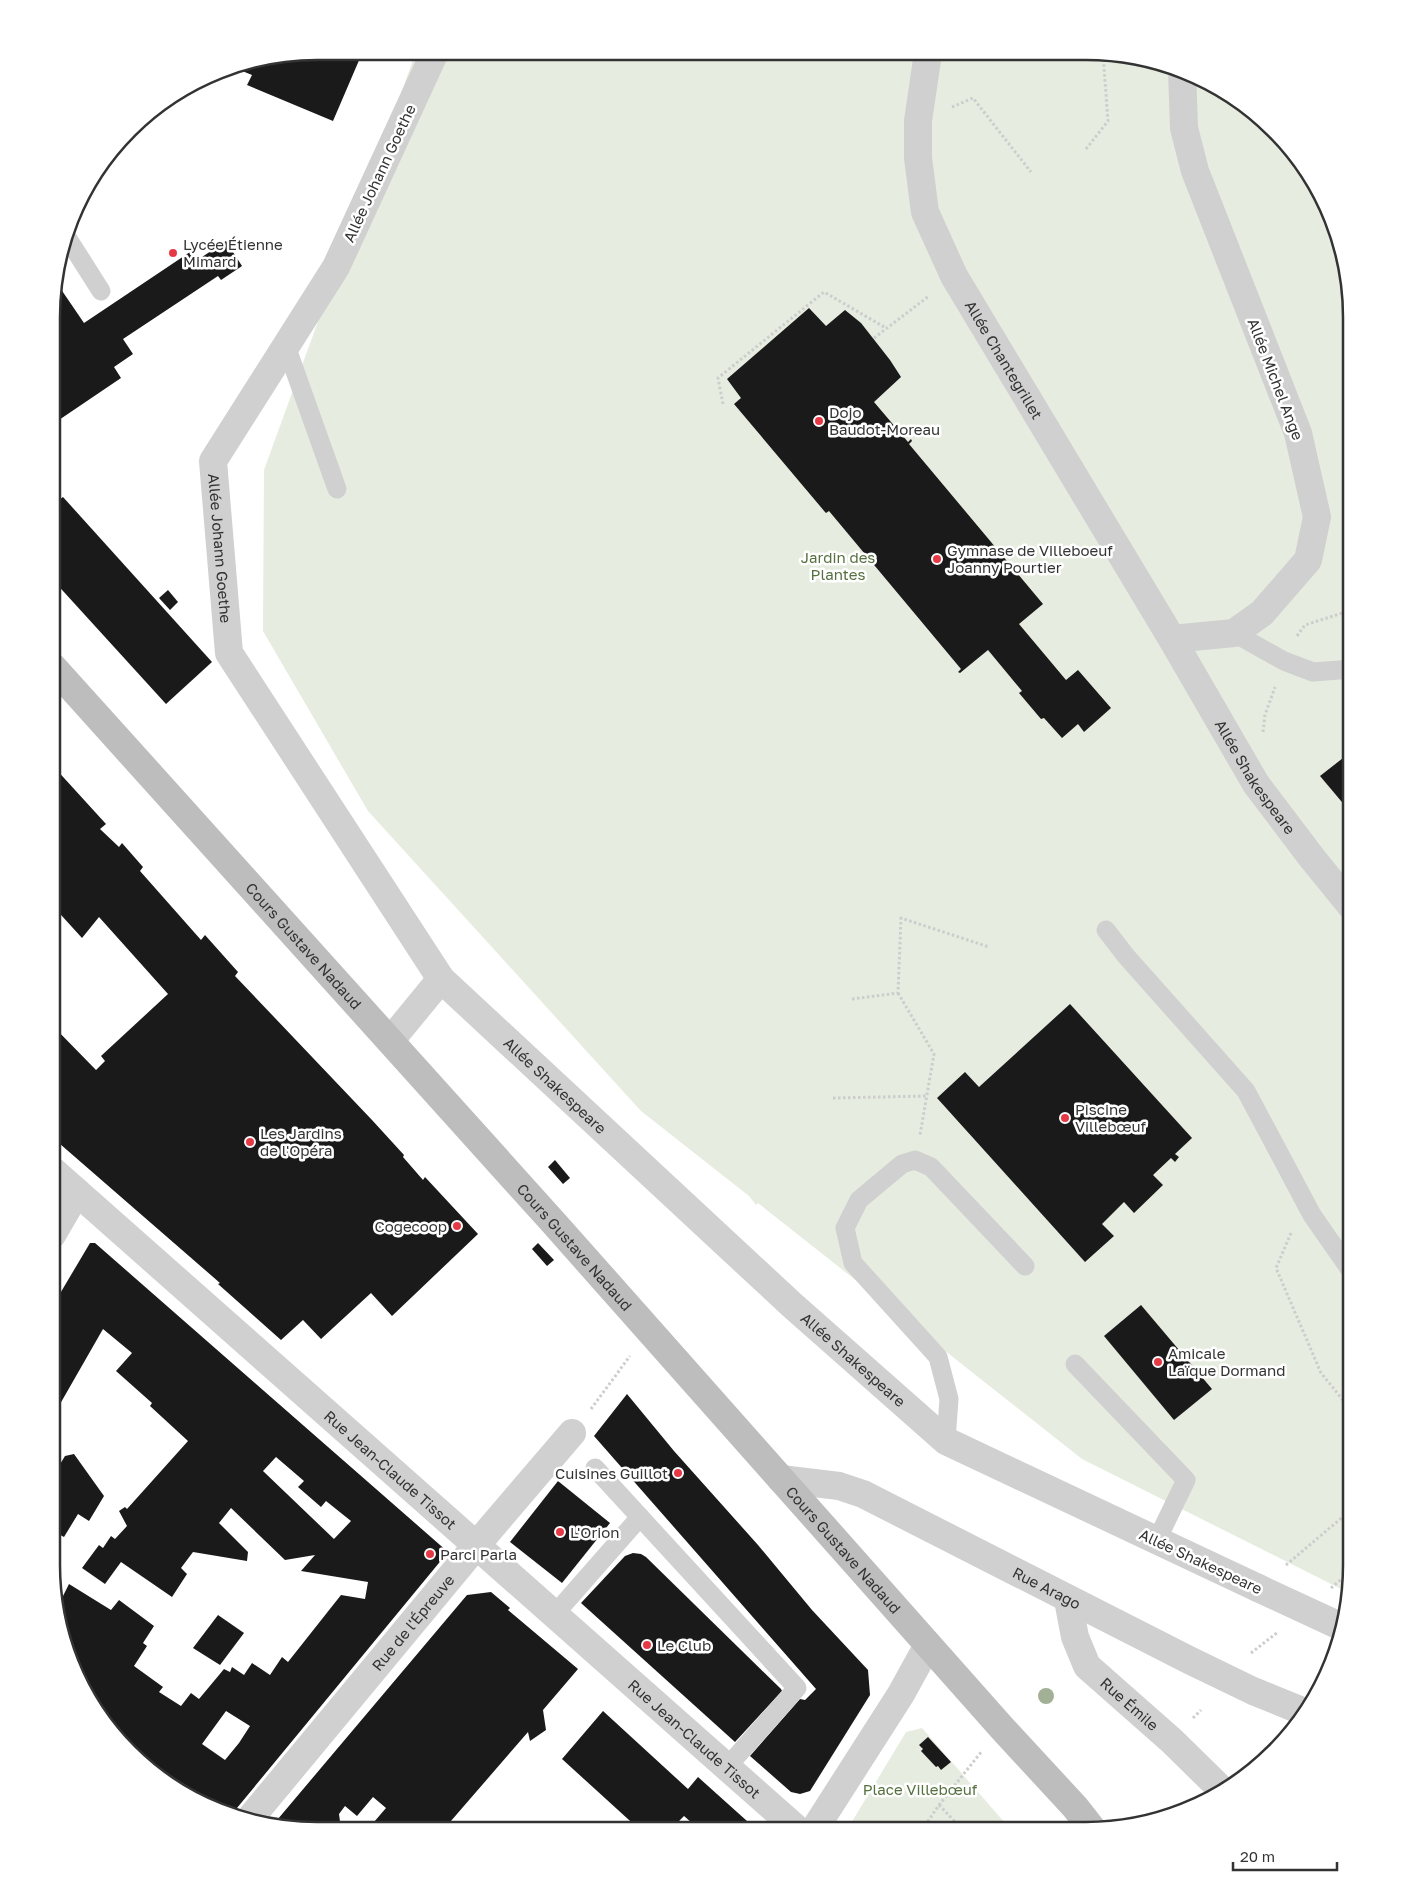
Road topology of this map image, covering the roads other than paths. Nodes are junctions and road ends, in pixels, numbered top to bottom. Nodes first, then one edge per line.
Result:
1 (431, 60) edge
2 (927, 60) edge
3 (1182, 79) edge
4 (71, 244) edge
5 (101, 292) dead end
6 (286, 346) junction
7 (337, 489) dead end
8 (1234, 633) junction
9 (1172, 639) junction
10 (1343, 670) edge
11 (60, 675) edge
12 (1343, 895) edge
13 (1106, 930) dead end
14 (441, 979) junction
15 (390, 1041) junction
16 (60, 1177) edge
17 (77, 1192) junction
18 (60, 1222) edge
19 (1343, 1260) edge
20 (1026, 1266) dead end
21 (1075, 1364) dead end
22 (572, 1433) road end
23 (946, 1441) junction
24 (595, 1468) dead end
25 (782, 1479) junction
26 (640, 1517) junction
27 (1157, 1540) junction
28 (476, 1546) junction
29 (1068, 1600) junction
30 (554, 1615) junction
31 (1336, 1623) edge
32 (928, 1645) junction
33 (1299, 1710) edge
34 (727, 1767) junction
35 (1218, 1786) edge
36 (253, 1814) edge
37 (789, 1822) edge
38 (819, 1822) edge
39 (1087, 1822) edge

1 - 6 street, Allée Johann Goethe
2 - 9 street, Allée Chantegrillet
3 - 8 street, Allée Michel Ange
4 - 5 lane
6 - 7 lane
6 - 14 street, Allée Johann Goethe
8 - 9 street
8 - 10 lane
9 - 12 street, Allée Shakespeare
11 - 15 main road, Cours Gustave Nadaud
13 - 19 lane
14 - 15 street
14 - 23 street, Allée Shakespeare
15 - 25 main road, Cours Gustave Nadaud
16 - 17 street, Rue Jean-Claude Tissot
17 - 18 street
17 - 28 street, Rue Jean-Claude Tissot
20 - 23 lane
21 - 27 lane
22 - 28 street, Rue de l'Épreuve
23 - 27 street, Allée Shakespeare
24 - 26 lane
25 - 29 street, Rue Arago
25 - 32 main road, Cours Gustave Nadaud
26 - 30 lane
26 - 34 lane
27 - 31 street, Allée Shakespeare, bridge
28 - 30 street, Rue Jean-Claude Tissot
28 - 36 street, Rue de l'Épreuve
29 - 33 street, Rue Arago
29 - 35 street, Rue Émile
30 - 34 street, Rue Jean-Claude Tissot
32 - 38 street
32 - 39 main road, Cours Gustave Nadaud
34 - 37 street, Rue Jean-Claude Tissot

